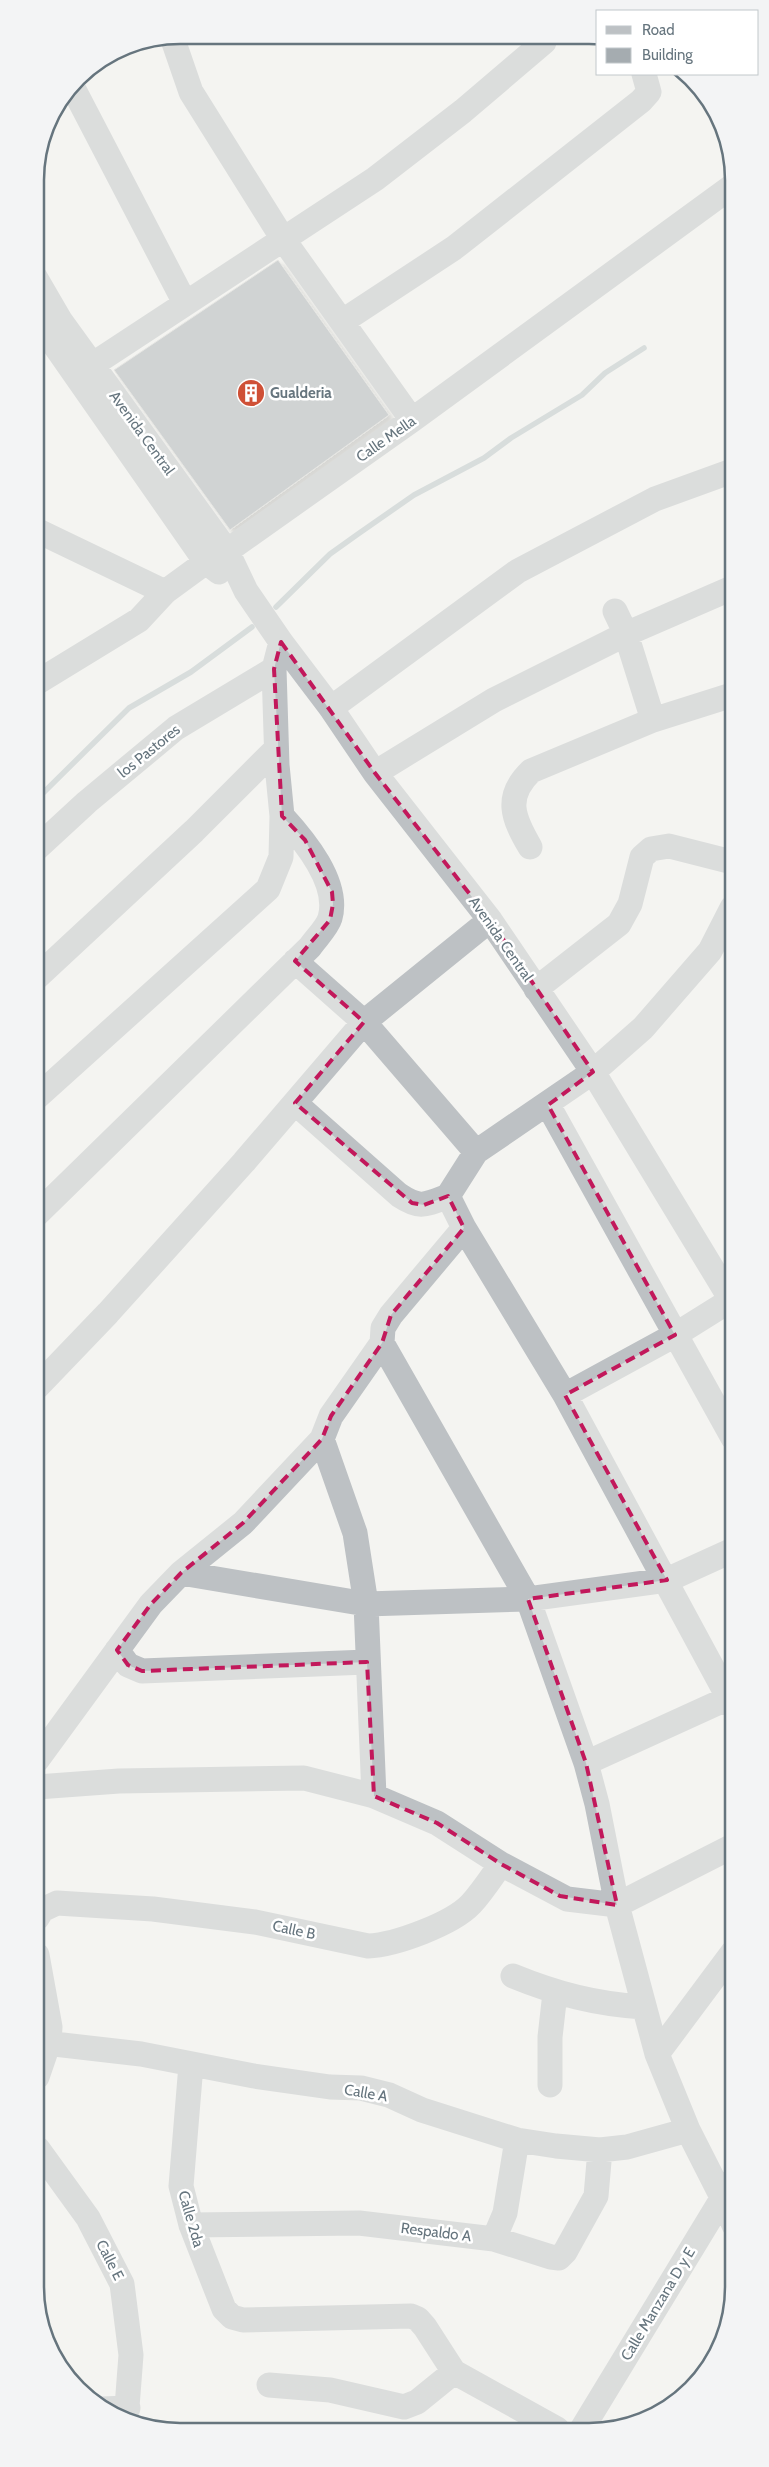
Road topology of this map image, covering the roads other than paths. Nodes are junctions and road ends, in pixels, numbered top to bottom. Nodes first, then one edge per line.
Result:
1 (175, 44) edge
2 (542, 44) edge
3 (644, 75) edge
4 (76, 93) edge
5 (725, 191) edge
6 (283, 238) junction
7 (44, 292) edge
8 (185, 303) junction
9 (343, 321) junction
10 (44, 333) edge
11 (92, 365) junction
12 (412, 420) junction
13 (725, 474) edge
14 (44, 534) edge
15 (216, 556) junction
16 (725, 591) edge
17 (165, 592) junction
18 (615, 611) dead end
19 (626, 634) junction
20 (281, 642) junction
21 (274, 669) junction
22 (44, 677) edge
23 (725, 697) edge
24 (332, 708) junction
25 (653, 720) junction
26 (276, 749) junction
27 (375, 773) junction
28 (282, 816) junction
29 (44, 842) edge
30 (530, 847) dead end
31 (725, 860) edge
32 (490, 920) junction
33 (725, 922) edge
34 (296, 961) junction
35 (44, 971) edge
36 (536, 989) junction
37 (364, 1022) junction
38 (593, 1072) junction
39 (44, 1091) edge
40 (295, 1103) junction
41 (548, 1104) junction
42 (476, 1152) junction
43 (448, 1196) junction
44 (44, 1208) edge
45 (464, 1228) junction
46 (725, 1290) edge
47 (725, 1306) edge
48 (675, 1336) junction
49 (382, 1343) junction
50 (44, 1380) edge
51 (565, 1395) junction
52 (725, 1424) edge
53 (322, 1439) junction
54 (725, 1554) edge
55 (180, 1573) junction
56 (667, 1580) junction
57 (528, 1599) junction
58 (366, 1604) junction
59 (117, 1650) junction
60 (367, 1662) junction
61 (725, 1687) edge
62 (725, 1703) edge
63 (44, 1750) edge
64 (586, 1763) junction
65 (44, 1786) edge
66 (374, 1796) junction
67 (725, 1850) edge
68 (501, 1864) junction
69 (616, 1905) junction
70 (44, 1909) edge
71 (725, 1963) edge
72 (513, 1976) dead end
73 (44, 1986) edge
74 (555, 1993) junction
75 (643, 2007) junction
76 (44, 2040) edge
77 (44, 2042) edge
78 (657, 2054) junction
79 (190, 2065) junction
80 (550, 2084) dead end
81 (688, 2130) junction
82 (517, 2140) junction
83 (600, 2150) junction
84 (44, 2157) edge
85 (725, 2184) edge
86 (725, 2193) edge
87 (190, 2225) junction
88 (494, 2239) junction
89 (454, 2372) junction
90 (269, 2385) dead end
91 (127, 2412) edge
92 (546, 2423) edge
93 (586, 2423) edge

1 - 6 street
2 - 6 street
3 - 9 street
4 - 8 street
5 - 12 street, Calle Mella
6 - 8 street
6 - 9 street
7 - 11 street, Avenida Central
8 - 11 street
9 - 12 street
10 - 15 street, Avenida Central
11 - 15 street, Avenida Central
12 - 15 street, Calle Mella
13 - 24 street
14 - 17 street
15 - 17 street, Calle Mella
15 - 20 street, Avenida Central
16 - 19 street
17 - 22 street, Calle Mella
18 - 19 street
19 - 25 street
19 - 27 street
20 - 21 street
20 - 24 street, Avenida Central
21 - 26 street
21 - 29 street, los Pastores
23 - 25 street
24 - 27 street, Avenida Central
25 - 30 street
26 - 28 street
26 - 35 street
27 - 32 street, Avenida Central
28 - 34 street
28 - 39 street
31 - 36 street
32 - 36 street, Avenida Central
32 - 37 street
33 - 38 street
34 - 37 street
34 - 44 street
36 - 38 street, Avenida Central
37 - 40 street
37 - 42 street
38 - 41 street
38 - 46 street, Avenida Central
40 - 43 street
40 - 50 street
41 - 42 street
41 - 48 street
42 - 43 street
43 - 45 street
45 - 49 street
45 - 51 street
47 - 48 street
48 - 51 street
48 - 52 street
49 - 53 street
49 - 57 street
51 - 56 street
53 - 55 street
53 - 58 street
54 - 56 street
55 - 58 street
55 - 59 street
56 - 57 street
56 - 61 street
57 - 58 street
57 - 64 street
58 - 60 street
59 - 60 street
59 - 63 street
60 - 66 street
62 - 64 street
64 - 69 street
65 - 66 street
66 - 68 street
67 - 69 street
68 - 69 street
68 - 70 street, Calle B
69 - 75 street
71 - 78 street
72 - 74 street
73 - 76 street
74 - 75 street
74 - 80 street
75 - 78 street
77 - 79 street, Calle A
78 - 81 street
79 - 82 street, Calle A
79 - 87 street, Calle 2da
81 - 83 street, Calle A
81 - 85 street
82 - 83 street, Calle A
82 - 88 street
83 - 88 street, Respaldo A
84 - 91 street, Calle E
86 - 93 street, Calle Manzana D y E
87 - 88 street, Respaldo A
87 - 89 street, Calle 2da
89 - 90 street
89 - 92 street

